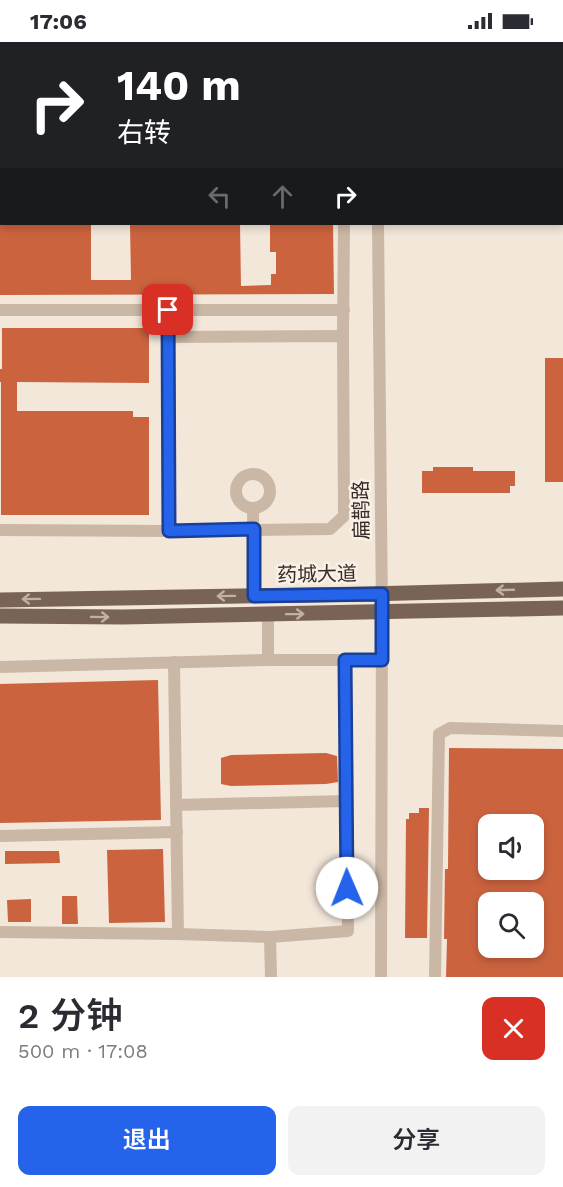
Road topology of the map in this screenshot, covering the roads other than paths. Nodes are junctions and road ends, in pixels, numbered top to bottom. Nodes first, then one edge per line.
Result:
1 (344, 225) edge
2 (378, 225) edge
3 (0, 310) edge
4 (168, 310) junction
5 (344, 310) junction
6 (343, 336) junction
7 (169, 337) junction
8 (254, 508) dead end
9 (254, 529) junction
10 (0, 530) edge
11 (169, 531) junction
12 (563, 589) edge
13 (382, 594) junction
14 (254, 596) junction
15 (0, 600) edge
16 (563, 608) edge
17 (382, 612) junction
18 (268, 614) junction
19 (0, 616) edge
20 (268, 660) junction
21 (345, 660) junction
22 (382, 660) junction
23 (174, 662) junction
24 (0, 667) edge
25 (563, 731) edge
26 (346, 801) junction
27 (176, 805) junction
28 (177, 832) junction
29 (0, 836) edge
30 (0, 932) edge
31 (178, 934) junction
32 (270, 937) junction
33 (271, 977) edge
34 (381, 977) edge
35 (435, 977) edge

1 - 5 street
2 - 13 street, 扁鹊路
3 - 4 street
4 - 5 street
4 - 7 street
5 - 6 street
6 - 7 street
6 - 9 street
7 - 11 street
8 - 9 street
9 - 11 street
9 - 14 street
10 - 11 street
12 -> 13 main road, 药城大道
13 - 14 main road, 药城大道
13 - 17 street, 扁鹊路
14 -> 15 main road, 药城大道
16 - 17 main road, 药城大道
18 -> 17 main road, 药城大道
17 - 22 street, 扁鹊路
19 -> 18 main road, 药城大道
18 - 20 street
20 - 21 street
20 - 23 street
21 - 22 street
21 - 26 street
22 - 34 street, 扁鹊路
23 - 24 street
23 - 27 street
25 - 35 street
26 - 27 street
26 - 32 street
27 - 28 street
28 - 29 street
28 - 31 street
30 - 31 street
31 - 32 street
32 - 33 street

